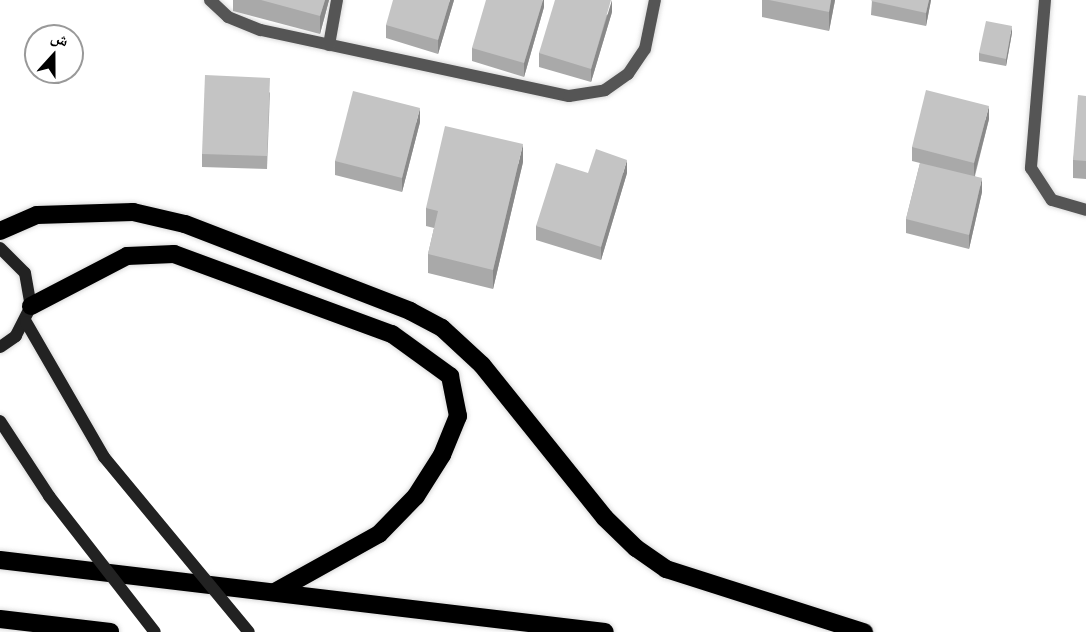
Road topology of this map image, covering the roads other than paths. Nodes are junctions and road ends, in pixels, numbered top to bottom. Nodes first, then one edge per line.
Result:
1 (210, 0) edge
2 (338, 0) edge
3 (655, 0) edge
4 (1045, 0) edge
5 (329, 45) junction
6 (1086, 210) edge
7 (0, 231) edge
8 (0, 249) edge
9 (28, 314) junction
10 (0, 347) edge
11 (0, 421) edge
12 (0, 561) edge
13 (275, 592) junction
14 (0, 619) edge
15 (110, 632) edge
16 (155, 632) edge
17 (249, 632) edge
18 (605, 632) edge
19 (864, 632) edge

1 - 5 street
2 - 5 street
3 - 5 street
4 - 6 street
7 - 19 highway
8 - 9 street
9 - 10 street
9 - 13 highway
9 - 17 street, bridge
11 - 16 street, bridge
12 - 13 highway
13 - 18 highway
14 - 15 highway

